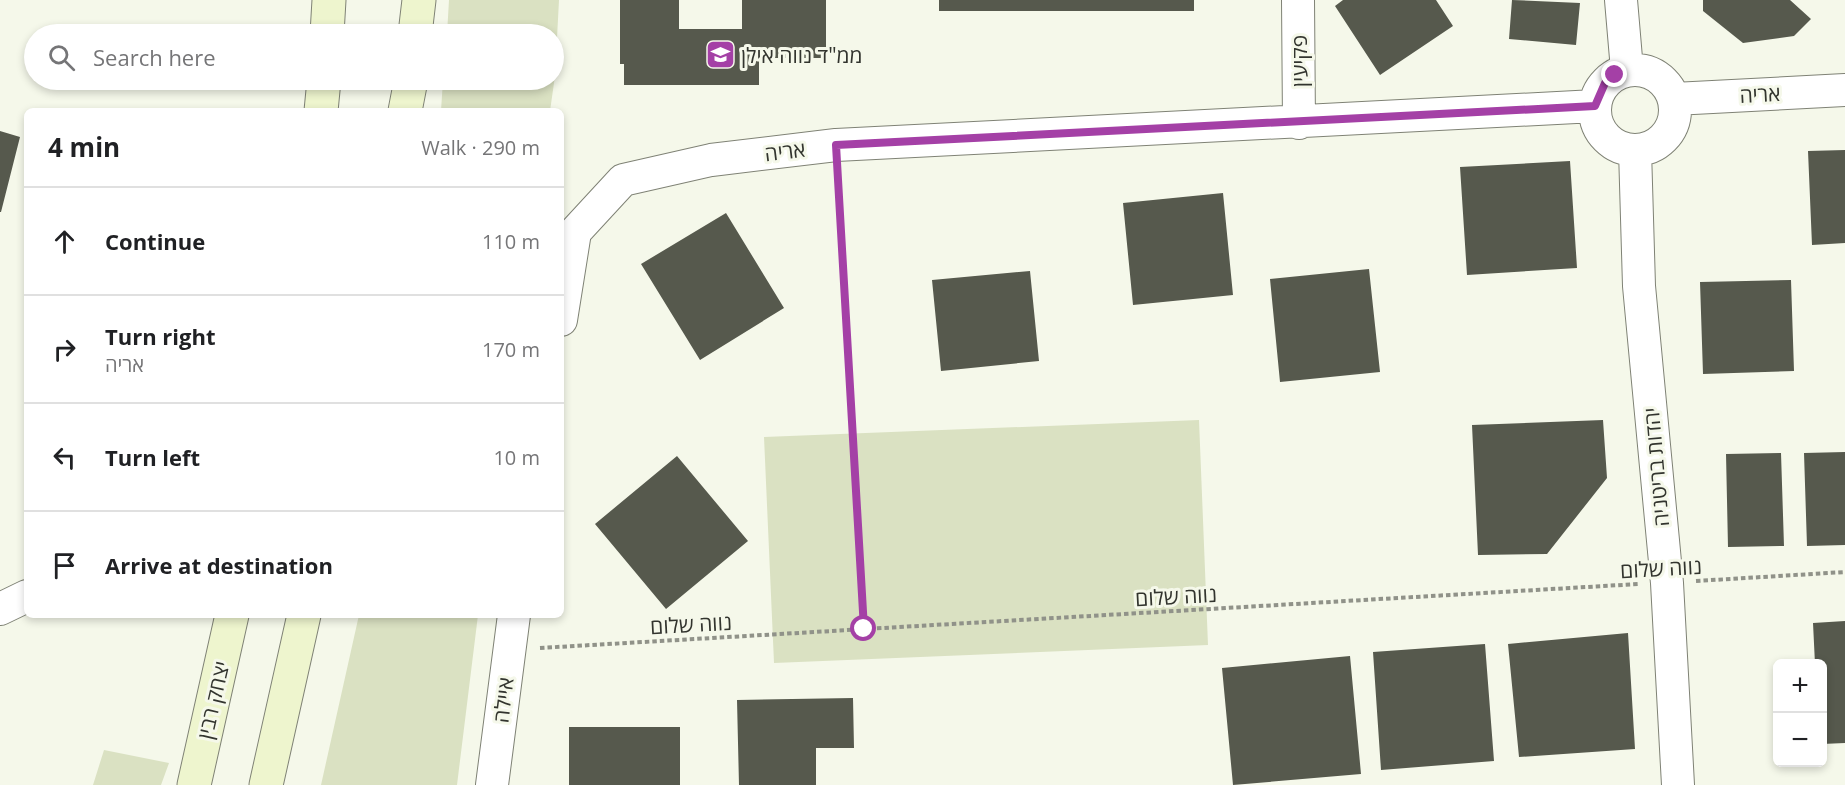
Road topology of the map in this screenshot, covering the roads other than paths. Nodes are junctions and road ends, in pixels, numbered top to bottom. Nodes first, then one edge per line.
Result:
1 (329, 0) edge
2 (419, 0) edge
3 (1298, 0) edge
4 (1621, 0) edge
5 (328, 24) edge
6 (417, 24) edge
7 (1627, 70) junction
8 (323, 90) edge
9 (409, 90) edge
10 (1845, 90) edge
11 (1674, 99) junction
12 (1595, 106) junction
13 (321, 108) edge
14 (406, 108) edge
15 (1299, 123) junction
16 (1635, 150) junction
17 (564, 301) edge
18 (24, 597) edge
19 (0, 609) edge
20 (231, 618) edge
21 (303, 618) edge
22 (514, 618) edge
23 (194, 785) edge
24 (266, 785) edge
25 (492, 785) edge
26 (1678, 785) edge

1 - 5 main road
2 - 6 main road
3 - 15 street, פקיעין
4 - 7 street
7 - 11 street
7 - 12 street
8 - 13 main road
9 - 14 main road
10 - 11 street, אריה
11 - 16 street
12 - 15 street, אריה
12 - 16 street
15 - 17 street, אריה
16 - 26 street, יהדות בריטניה
18 - 19 street
20 - 23 main road, יצחק רבין
21 - 24 main road
22 - 25 street, איילה

